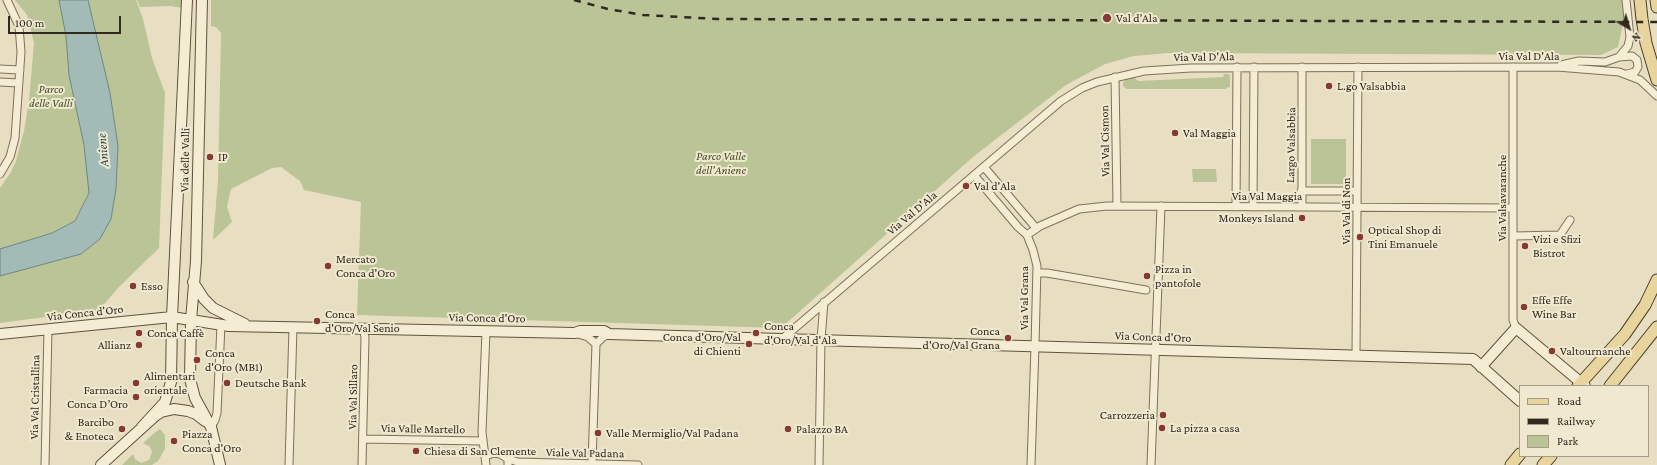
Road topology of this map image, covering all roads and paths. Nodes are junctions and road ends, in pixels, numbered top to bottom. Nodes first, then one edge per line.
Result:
1 (8, 0) edge
2 (187, 0) edge
3 (202, 0) edge
4 (1626, 0) edge
5 (1640, 0) edge
6 (1656, 0) edge
7 (1657, 7) edge
8 (1619, 57) junction
9 (1237, 67) junction
10 (1254, 67) junction
11 (1302, 67) junction
12 (1358, 67) junction
13 (1557, 67) junction
14 (1513, 68) junction
15 (0, 69) edge
16 (20, 70) junction
17 (1627, 74) junction
18 (1115, 77) junction
19 (1657, 80) edge
20 (0, 82) edge
21 (19, 83) junction
22 (1657, 96) edge
23 (984, 167) junction
24 (0, 174) edge
25 (974, 175) junction
26 (1301, 191) junction
27 (1357, 191) junction
28 (1116, 205) junction
29 (1161, 206) junction
30 (1236, 207) junction
31 (1253, 207) junction
32 (1302, 207) junction
33 (1357, 208) junction
34 (1513, 208) junction
35 (1570, 220) dead end
36 (1036, 228) junction
37 (1027, 235) junction
38 (1514, 236) junction
39 (1037, 272) junction
40 (193, 282) junction
41 (1656, 287) edge
42 (1146, 290) dead end
43 (824, 302) junction
44 (172, 317) junction
45 (191, 320) junction
46 (221, 325) junction
47 (248, 325) junction
48 (293, 327) junction
49 (1657, 327) edge
50 (1516, 328) junction
51 (48, 329) junction
52 (364, 329) junction
53 (486, 331) junction
54 (575, 333) junction
55 (0, 334) edge
56 (609, 334) junction
57 (782, 339) junction
58 (821, 340) junction
59 (596, 344) junction
60 (1035, 346) junction
61 (1155, 350) junction
62 (1356, 356) junction
63 (1481, 367) junction
64 (1581, 385) edge
65 (1611, 385) edge
66 (1519, 400) edge
67 (211, 427) junction
68 (142, 428) junction
69 (363, 439) junction
70 (482, 441) junction
71 (1519, 455) edge
72 (486, 456) junction
73 (1550, 457) edge
74 (508, 462) edge
75 (583, 464) edge
76 (593, 464) edge
77 (45, 465) edge
78 (101, 465) edge
79 (220, 465) edge
80 (289, 465) edge
81 (362, 465) edge
82 (486, 465) edge
83 (638, 465) edge
84 (818, 465) edge
85 (1031, 465) edge
86 (1151, 465) edge
87 (1511, 465) edge
88 (1543, 465) edge

1 - 16 street
2 - 44 street, Via delle Valli
3 - 40 street, Via delle Valli
4 - 8 street
5 - 19 main road
6 - 7 main road
8 - 13 street
8 - 17 street
9 - 10 street, Via Val D'Ala
9 - 18 street, Via Val D'Ala
9 - 30 street
10 - 11 street, Via Val D'Ala
10 - 31 street
11 - 12 street, Via Val D'Ala
11 - 26 street, Largo Valsabbia
12 - 14 street, Via Val D'Ala
12 - 27 street, Via Val di Non
13 - 14 street, Via Val D'Ala
13 - 17 street, Via Val D'Ala
14 - 34 street, Via Valsavaranche
15 - 16 street
16 - 21 street
17 - 22 street, Via Val D'Ala
18 - 23 street, Via Val D'Ala
18 - 28 street, Via Val Cismon
20 - 21 street
21 - 24 street
23 - 25 street, Via Val D'Ala
23 - 36 street
25 - 37 street, Via Val Grana
25 - 43 street, Via Val D'Ala
26 - 27 street
26 - 32 street, Largo Valsabbia
27 - 33 street, Via Val di Non
28 - 29 street, Via Val Maggia
28 - 36 street, Via Val Maggia
29 - 30 street, Via Val Maggia
29 - 61 street
30 - 31 street, Via Val Maggia
31 - 32 street, Via Val Maggia
32 - 33 street, Via Val Maggia
33 - 34 street, Via Val Maggia
33 - 62 street, Via Val di Non
34 - 38 street, Via Valsavaranche
35 - 38 street
36 - 37 street, Via Val Maggia
37 - 39 street, Via Val Grana
38 - 50 street, Via Valsavaranche
39 - 42 street
39 - 60 street, Via Val Grana
40 - 45 street, Via delle Valli
40 - 47 street
41 - 64 main road
43 - 57 street, Via Val D'Ala
43 - 58 street
44 - 45 street
44 - 51 street, Via Conca d'Oro
44 - 68 street
45 - 46 street, Via Conca d'Oro
45 - 67 street
46 - 47 street, Via Conca d'Oro
46 - 67 street
47 - 48 street, Via Conca d'Oro
48 - 52 street, Via Conca d'Oro
48 - 80 street
49 - 65 main road
50 - 63 street
50 - 64 street
51 - 55 street, Via Conca d'Oro
51 - 77 street, Via Val Cristallina
52 - 53 street, Via Conca d'Oro
52 - 69 street, Via Val Sillaro
53 - 54 street, Via Conca d'Oro
53 - 70 street
54 - 56 street, Via Conca d'Oro
54 - 59 street
56 - 57 street, Via Conca d'Oro
56 - 59 street
57 - 58 street, Via Conca d'Oro
58 - 60 street, Via Conca d'Oro
58 - 84 street
59 - 76 street
60 - 61 street, Via Conca d'Oro
60 - 85 street, Via Val Grana
61 - 62 street, Via Conca d'Oro
61 - 86 street
62 - 63 street, Via Conca d'Oro
63 - 66 street, Via Conca d'Oro
67 - 68 street
67 - 79 street
68 - 78 street
69 - 70 street, Via Valle Martello
69 - 81 street, Via Val Sillaro
70 - 72 street
71 - 87 main road
72 - 74 street, Viale Val Padana
72 - 82 street
73 - 88 main road
74 - 75 street, Viale Val Padana
75 - 76 street, Viale Val Padana
76 - 83 street, Viale Val Padana

